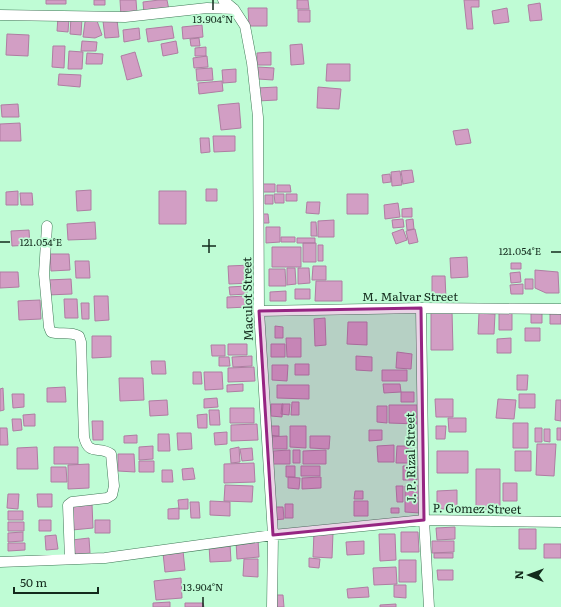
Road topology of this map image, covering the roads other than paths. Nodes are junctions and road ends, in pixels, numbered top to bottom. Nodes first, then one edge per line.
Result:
1 (223, 0) edge
2 (234, 9) junction
3 (0, 15) edge
4 (47, 226) dead end
5 (421, 308) junction
6 (561, 309) edge
7 (259, 311) junction
8 (424, 520) junction
9 (561, 522) edge
10 (273, 535) junction
11 (70, 559) junction
12 (0, 562) edge
13 (272, 607) edge
14 (429, 607) edge

1 - 2 street, Maculot Street
2 - 3 street
2 - 7 street, Maculot Street
4 - 11 street
5 - 6 street, M. Malvar Street
5 - 7 street, M. Malvar Street
5 - 8 street, J. P. Rizal Street
7 - 10 street, Maculot Street
8 - 9 street, P. Gomez Street
8 - 10 street, P. Gomez Street
8 - 14 street, J. P. Rizal Street
10 - 11 street, P. Gomez Street
10 - 13 street, Maculot Street
11 - 12 street, P. Gomez Street

